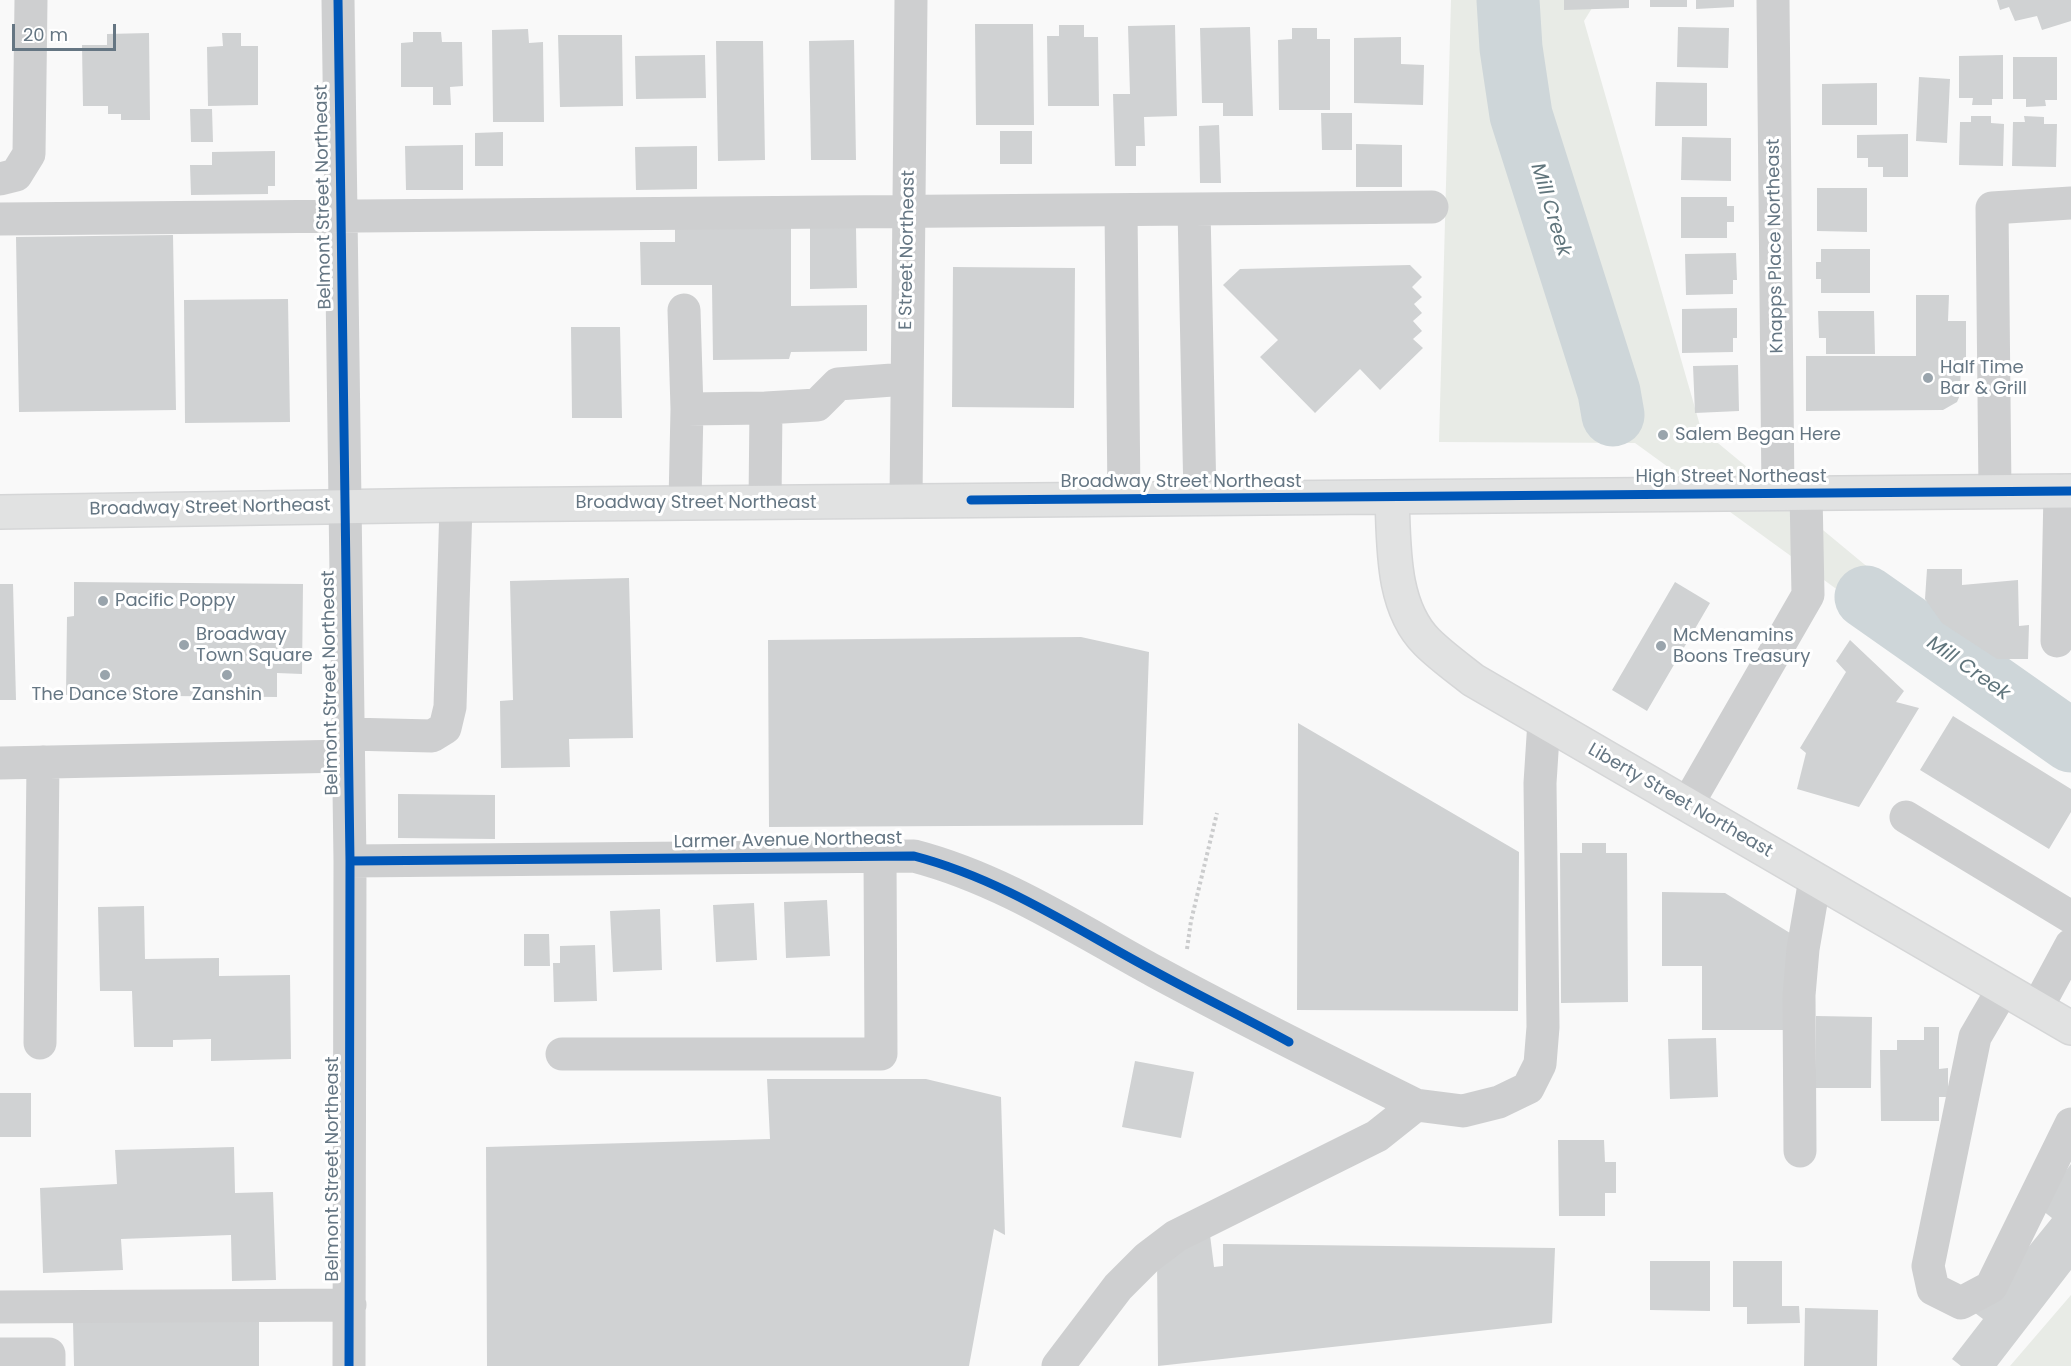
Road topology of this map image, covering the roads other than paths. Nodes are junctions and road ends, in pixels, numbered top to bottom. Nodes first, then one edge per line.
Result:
1 (30, 0) edge
2 (338, 0) edge
3 (911, 0) edge
4 (1773, 0) edge
5 (0, 179) edge
6 (2071, 203) edge
7 (1432, 207) dead end
8 (1194, 209) junction
9 (1121, 210) junction
10 (909, 212) junction
11 (341, 218) junction
12 (0, 219) edge
13 (684, 310) dead end
14 (906, 379) junction
15 (766, 408) junction
16 (687, 409) junction
17 (2066, 490) edge
18 (1995, 491) junction
19 (1792, 493) junction
20 (1392, 497) junction
21 (1200, 498) junction
22 (1124, 499) junction
23 (906, 501) junction
24 (685, 502) junction
25 (765, 502) junction
26 (456, 505) junction
27 (345, 506) junction
28 (0, 512) edge
29 (2057, 641) dead end
30 (1544, 721) junction
31 (348, 745) junction
32 (43, 762) junction
33 (0, 763) edge
34 (1687, 805) junction
35 (1906, 817) dead end
36 (880, 856) junction
37 (350, 861) junction
38 (1815, 879) junction
39 (2071, 917) edge
40 (2071, 945) edge
41 (2003, 989) junction
42 (2037, 1008) junction
43 (2071, 1028) edge
44 (40, 1042) dead end
45 (562, 1054) dead end
46 (1416, 1105) junction
47 (2071, 1125) edge
48 (1800, 1152) dead end
49 (350, 1305) junction
50 (0, 1307) edge
51 (0, 1354) edge
52 (49, 1366) edge
53 (350, 1366) edge
54 (1058, 1366) edge

1 - 5 street
2 - 11 street, Belmont Street Northeast
3 - 10 street, E Street Northeast
4 - 19 street, Knapps Place Northeast
6 - 18 street
7 - 8 street
8 - 9 street
8 - 21 street
9 - 10 street
9 - 22 street
10 - 11 street
10 - 14 street, E Street Northeast
11 - 12 street
11 - 27 street, Belmont Street Northeast
13 - 16 street
14 - 15 street
14 - 23 street, E Street Northeast
15 - 16 street
15 - 25 street
16 - 24 street
17 - 18 main road, High Street Northeast
17 - 29 street
18 - 19 main road, High Street Northeast
19 - 20 main road, High Street Northeast
19 - 34 street, Knapps Place Northeast
20 - 21 main road, Broadway Street Northeast
20 - 30 main road, Liberty Street Northeast
21 - 22 main road, Broadway Street Northeast
22 - 23 main road, Broadway Street Northeast
23 - 25 main road, Broadway Street Northeast
24 - 25 main road, Broadway Street Northeast
24 - 26 main road, Broadway Street Northeast
26 - 27 main road, Broadway Street Northeast
26 - 31 street
27 - 28 main road, Broadway Street Northeast
27 - 31 street, Belmont Street Northeast
30 - 34 main road, Liberty Street Northeast
30 - 46 street, Larmer Avenue Northeast
31 - 32 street
31 - 37 street, Belmont Street Northeast
32 - 33 street
32 - 44 street
34 - 38 main road, Liberty Street Northeast
35 - 39 street
36 - 37 street, Larmer Avenue Northeast
36 - 45 street
36 - 46 street, Larmer Avenue Northeast
37 - 49 street, Belmont Street Northeast
38 - 41 main road, Liberty Street Northeast
38 - 48 street
40 - 42 street
41 - 42 main road, Liberty Street Northeast
41 - 47 street
42 - 43 main road, Liberty Street Northeast
46 - 54 street
49 - 50 street
49 - 53 street, Belmont Street Northeast
51 - 52 street

